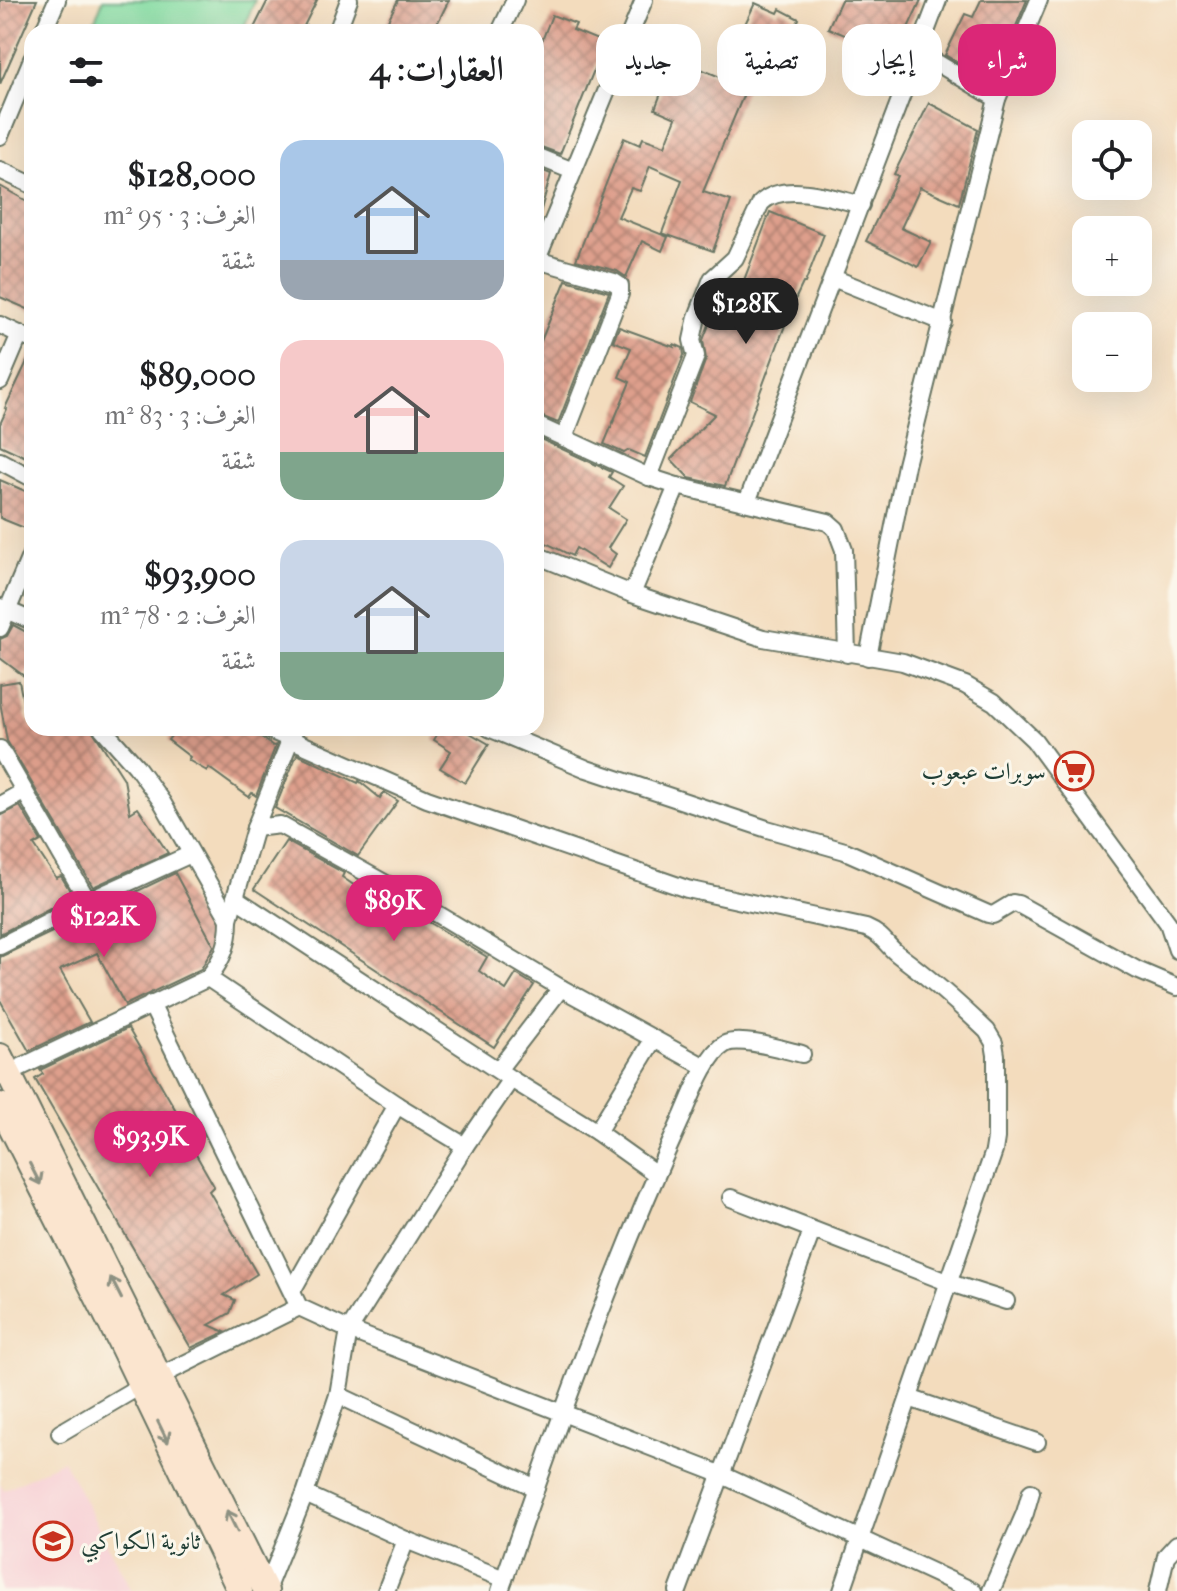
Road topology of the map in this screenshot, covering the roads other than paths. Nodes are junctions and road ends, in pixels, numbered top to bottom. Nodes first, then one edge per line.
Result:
1 (57, 0) edge
2 (349, 0) edge
3 (515, 0) edge
4 (644, 0) edge
5 (938, 0) edge
6 (1039, 0) edge
7 (46, 24) edge
8 (340, 24) edge
9 (504, 24) edge
10 (929, 24) edge
11 (942, 66) edge
12 (24, 78) edge
13 (902, 96) edge
14 (997, 99) junction
15 (0, 136) edge
16 (544, 159) edge
17 (0, 170) edge
18 (573, 171) junction
19 (24, 181) edge
20 (861, 205) junction
21 (544, 244) edge
22 (544, 263) edge
23 (833, 278) junction
24 (943, 322) junction
25 (0, 325) edge
26 (24, 336) edge
27 (24, 340) edge
28 (0, 381) edge
29 (544, 429) edge
30 (564, 438) junction
31 (0, 461) edge
32 (24, 474) edge
33 (649, 477) junction
34 (677, 486) junction
35 (747, 502) junction
36 (544, 558) edge
37 (24, 568) edge
38 (632, 594) junction
39 (4, 608) edge
40 (24, 617) edge
41 (0, 628) edge
42 (847, 654) junction
43 (868, 657) junction
44 (109, 736) edge
45 (291, 736) edge
46 (296, 736) edge
47 (508, 736) edge
48 (0, 749) edge
49 (23, 792) junction
50 (0, 805) edge
51 (255, 828) junction
52 (191, 854) junction
53 (235, 898) junction
54 (88, 901) junction
55 (229, 919) junction
56 (0, 946) edge
57 (1177, 950) edge
58 (208, 978) junction
59 (1177, 987) edge
60 (561, 988) junction
61 (151, 1004) junction
62 (653, 1040) junction
63 (802, 1054) dead end
64 (705, 1067) junction
65 (3, 1069) edge
66 (504, 1074) junction
67 (0, 1105) edge
68 (397, 1105) junction
69 (597, 1132) junction
70 (465, 1146) junction
71 (656, 1174) junction
72 (731, 1198) dead end
73 (812, 1231) junction
74 (950, 1283) junction
75 (292, 1291) junction
76 (1006, 1301) dead end
77 (299, 1307) junction
78 (349, 1330) junction
79 (150, 1381) junction
80 (338, 1395) junction
81 (909, 1398) junction
82 (564, 1412) junction
83 (60, 1433) dead end
84 (1037, 1442) dead end
85 (720, 1474) junction
86 (536, 1488) junction
87 (1031, 1492) dead end
88 (305, 1494) junction
89 (859, 1538) junction
90 (406, 1540) junction
91 (1177, 1544) edge
92 (502, 1585) edge
93 (266, 1590) edge
94 (240, 1591) edge
95 (386, 1591) edge
96 (678, 1591) edge
97 (842, 1591) edge
98 (973, 1591) edge
99 (991, 1591) edge
100 (1158, 1591) edge

1 - 7 street
2 - 8 street
3 - 9 street
4 - 18 street
5 - 10 street
6 - 14 street
11 - 14 street
12 - 15 street
13 - 20 street
14 - 24 street
16 - 18 street
17 - 19 street
18 - 21 street
20 - 23 street
20 - 33 street
22 - 30 street
23 - 24 street
23 - 35 street
24 - 43 street
25 - 26 street
27 - 28 street
29 - 30 street
30 - 33 street
31 - 32 street
33 - 34 street
34 - 35 street
34 - 38 street
35 - 42 street
36 - 38 street
37 - 39 street
38 - 42 street
39 - 40 street
39 - 41 street
42 - 43 street
43 - 57 street
44 - 52 street
45 - 51 street
46 - 74 street
47 - 59 street
48 - 49 street
49 - 50 street
49 - 54 street
51 - 53 street
51 - 60 street
52 - 54 street
52 - 55 street
53 - 55 street
53 - 66 street
54 - 56 street
55 - 58 street
58 - 61 street
58 - 68 street
60 - 62 street
60 - 66 street
61 - 65 street
61 - 75 street
62 - 64 street
62 - 69 street
63 - 64 street
64 - 71 street
79 -> 65 main road
66 - 69 street
66 - 70 street
67 -> 79 main road
68 - 70 street
68 - 75 street
69 - 71 street
70 - 78 street
71 - 82 street
72 - 73 street
73 - 74 street
73 - 85 street
74 - 76 street
74 - 81 street
75 - 77 street
77 - 78 street
77 - 79 street
78 - 80 street
78 - 82 street
79 - 83 street
93 -> 79 main road
79 -> 94 main road
80 - 86 street
80 - 88 street
81 - 84 street
81 - 89 street
82 - 85 street
82 - 86 street
85 - 89 street
85 - 96 street
86 - 92 street
87 - 99 street
88 - 90 street
88 - 93 street
89 - 97 street
89 - 98 street
90 - 92 street
90 - 95 street
91 - 100 street

